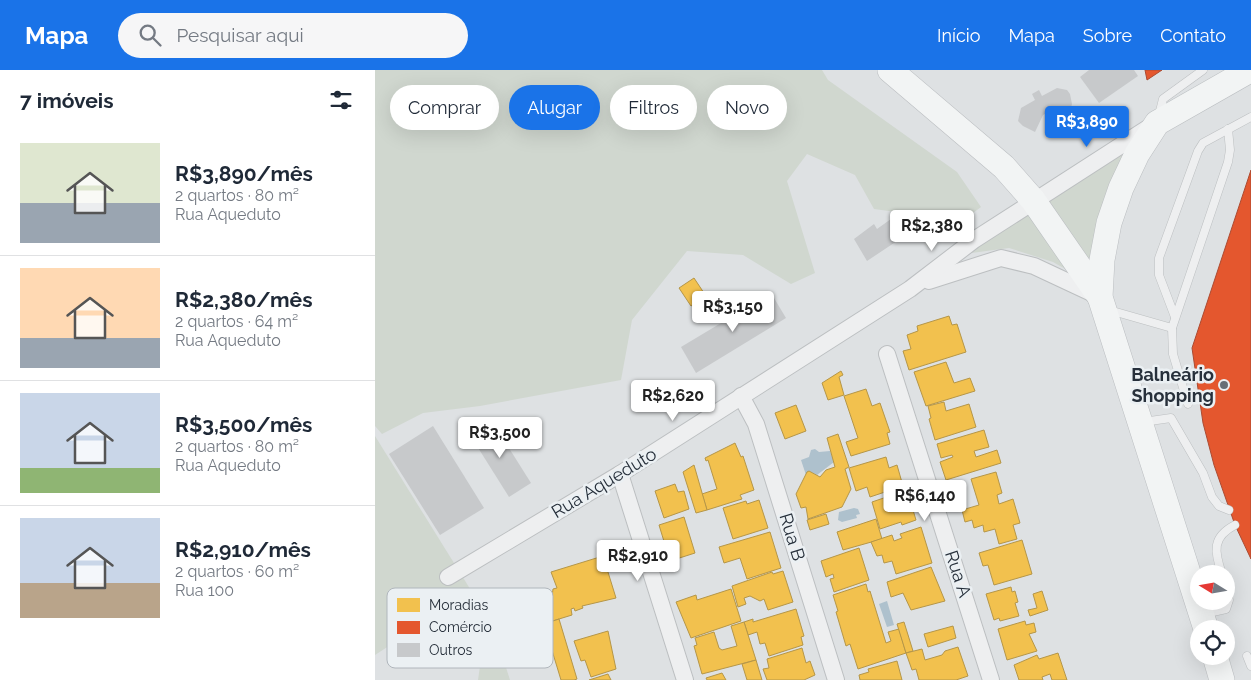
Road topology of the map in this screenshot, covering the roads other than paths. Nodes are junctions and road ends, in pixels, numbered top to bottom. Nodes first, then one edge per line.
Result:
1 (890, 70) edge
2 (1203, 70) edge
3 (1250, 70) edge
4 (1251, 117) edge
5 (1157, 123) junction
6 (1228, 129) junction
7 (1033, 200) junction
8 (910, 288) junction
9 (1102, 303) junction
10 (1175, 317) junction
11 (1172, 328) junction
12 (887, 354) dead end
13 (741, 396) junction
14 (1188, 404) dead end
15 (1141, 422) junction
16 (620, 474) junction
17 (1229, 510) dead end
18 (1235, 525) dead end
19 (1219, 565) edge
20 (448, 577) dead end
21 (1224, 610) edge
22 (1203, 620) edge
23 (1207, 620) edge
24 (1247, 656) dead end
25 (1218, 665) edge
26 (1251, 666) edge
27 (685, 680) edge
28 (836, 680) edge
29 (991, 680) edge
30 (1222, 680) edge

1 - 7 main road
2 - 5 lane
3 - 5 main road
4 - 6 lane
5 - 7 street, Rua Aqueduto
5 - 9 main road
6 - 10 lane
6 - 10 lane
7 - 8 street, Rua Aqueduto
7 - 9 main road
8 - 9 street, Rua Aqueduto
8 - 13 street, Rua Aqueduto
9 - 11 lane
9 - 15 main road
10 - 11 lane
11 - 14 lane
12 - 29 street, Rua A
13 - 16 street, Rua Aqueduto
13 - 28 street, Rua B
15 - 17 lane
15 - 22 main road
16 - 20 street, Rua Aqueduto
16 - 27 street
18 - 19 lane
21 - 23 lane
24 - 26 lane
25 - 30 main road

